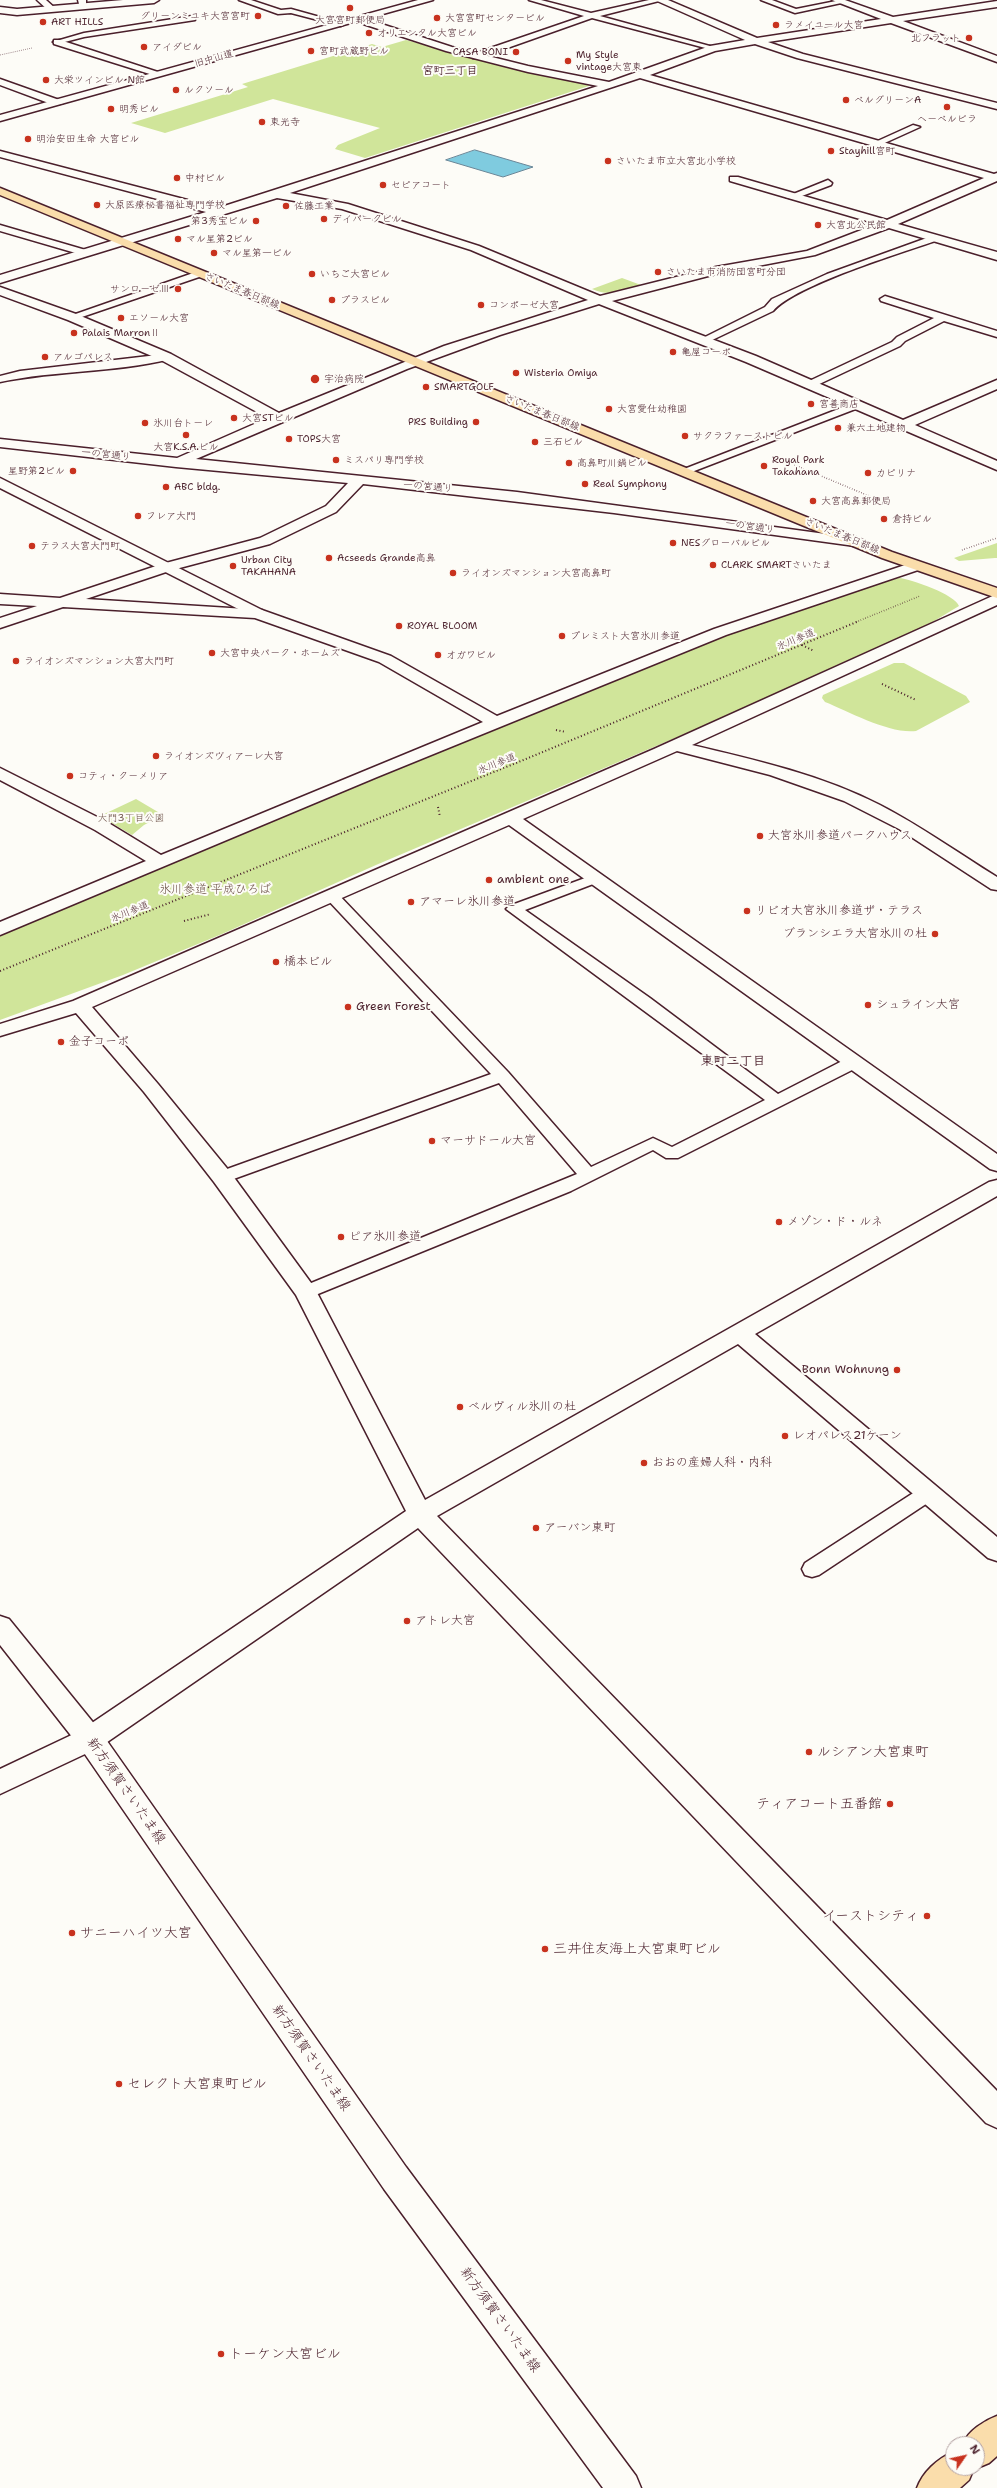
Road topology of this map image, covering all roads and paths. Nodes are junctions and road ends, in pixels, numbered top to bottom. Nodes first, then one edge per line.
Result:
1 (41, 0) edge
2 (154, 0) edge
3 (243, 0) edge
4 (428, 0) edge
5 (533, 0) edge
6 (660, 0) edge
7 (765, 0) edge
8 (840, 1) edge
9 (82, 3) edge
10 (997, 4) edge
11 (52, 9) junction
12 (0, 10) edge
13 (17, 12) junction
14 (593, 15) junction
15 (0, 16) edge
16 (192, 18) dead end
17 (357, 19) junction
18 (892, 22) junction
19 (341, 24) junction
20 (755, 41) junction
21 (57, 42) junction
22 (713, 48) junction
23 (0, 55) edge
24 (476, 56) junction
25 (997, 59) edge
26 (159, 74) junction
27 (640, 75) junction
28 (0, 82) edge
29 (605, 84) junction
30 (58, 102) junction
31 (997, 106) edge
32 (0, 118) edge
33 (916, 127) dead end
34 (875, 144) junction
35 (0, 154) edge
36 (996, 177) edge
37 (734, 179) dead end
38 (828, 183) dead end
39 (0, 191) edge
40 (277, 194) junction
41 (791, 196) junction
42 (219, 212) junction
43 (882, 224) junction
44 (0, 228) edge
45 (935, 238) junction
46 (123, 242) junction
47 (86, 253) junction
48 (997, 256) edge
49 (199, 274) junction
50 (2, 277) edge
51 (0, 291) edge
52 (885, 299) dead end
53 (602, 301) junction
54 (72, 317) junction
55 (943, 317) junction
56 (997, 334) edge
57 (704, 340) junction
58 (166, 357) junction
59 (418, 362) junction
60 (0, 379) edge
61 (997, 384) edge
62 (809, 385) junction
63 (854, 406) junction
64 (278, 418) junction
65 (902, 426) junction
66 (0, 443) edge
67 (749, 446) junction
68 (176, 463) junction
69 (997, 466) edge
70 (685, 471) junction
71 (359, 480) junction
72 (0, 482) edge
73 (886, 503) dead end
74 (855, 542) junction
75 (916, 566) junction
76 (168, 567) junction
77 (958, 581) junction
78 (997, 593) edge
79 (0, 599) edge
80 (997, 599) edge
81 (55, 604) junction
82 (257, 613) junction
83 (0, 623) edge
84 (880, 683) dead end
85 (916, 700) dead end
86 (497, 723) junction
87 (676, 746) junction
88 (0, 773) edge
89 (511, 818) junction
90 (161, 862) junction
91 (596, 878) junction
92 (996, 883) edge
93 (331, 895) junction
94 (0, 929) edge
95 (0, 971) edge
96 (80, 1006) junction
97 (0, 1030) edge
98 (854, 1062) junction
99 (502, 1076) junction
100 (776, 1100) junction
101 (997, 1164) edge
102 (588, 1175) junction
103 (222, 1177) junction
104 (997, 1187) edge
105 (306, 1292) junction
106 (739, 1333) junction
107 (928, 1493) junction
108 (420, 1514) junction
109 (997, 1551) edge
110 (812, 1569) dead end
111 (0, 1626) edge
112 (90, 1739) junction
113 (0, 1782) edge
114 (997, 2113) edge
115 (997, 2433) edge
116 (985, 2444) edge
117 (948, 2476) edge
118 (624, 2488) edge
119 (934, 2488) edge

1 - 11 lane
2 - 9 street
3 - 19 lane
4 - 17 street, 旧中山道
5 - 14 lane
6 - 14 lane
6 - 20 street
7 - 8 lane
8 - 18 street
9 - 11 street
10 - 18 street
11 - 13 street
12 - 13 street
13 - 15 street
14 - 22 lane
14 - 24 lane
16 - 21 lane
17 - 19 street, 旧中山道
17 - 24 street
18 - 20 street
18 - 25 street
19 - 26 street, 旧中山道
20 - 22 street
20 - 31 street
21 - 23 path
21 - 26 street
22 - 27 street
24 - 29 street
26 - 30 street, 旧中山道
27 - 29 street
27 - 34 street
28 - 30 street
29 - 40 street
30 - 32 street, 旧中山道
33 - 34 lane
34 - 36 street
35 - 42 street
36 - 43 street
37 - 41 street
38 - 41 lane
39 - 46 main road, さいたま春日部線
40 - 42 street
40 - 53 street
41 - 43 street
42 - 46 street
43 - 45 street
43 - 53 street
44 - 47 lane
45 - 48 street
45 - 57 lane
46 - 47 street
46 - 49 main road, さいたま春日部線
47 - 50 street
49 - 54 lane
49 - 59 main road, さいたま春日部線
51 - 54 street
52 - 55 lane
53 - 57 street
53 - 59 street
54 - 58 street
55 - 56 lane
55 - 62 lane
57 - 62 street
58 - 60 lane
58 - 64 street
59 - 64 street
59 - 70 main road, さいたま春日部線
61 - 65 street
62 - 63 street
63 - 65 street
63 - 67 lane
64 - 68 street
65 - 69 street
66 - 68 street, 一の宮通り
67 - 70 lane
67 - 73 path
68 - 71 street, 一の宮通り
70 - 74 main road, さいたま春日部線
71 - 74 street, 一の宮通り
71 - 76 street
72 - 76 street
74 - 75 main road, さいたま春日部線
75 - 77 main road, さいたま春日部線
75 - 86 street
76 - 81 street
76 - 82 street
77 - 78 main road, さいたま春日部線
77 - 95 path, 氷川参道
79 - 81 street
80 - 87 street
81 - 82 street
81 - 83 street
82 - 86 street
84 - 85 path
86 - 90 street
87 - 89 street
87 - 92 street
88 - 90 street
89 - 91 street
89 - 93 street
90 - 94 street
91 - 98 street
91 - 100 lane
93 - 96 street
93 - 99 lane
96 - 97 street
96 - 103 street
98 - 100 lane
98 - 101 street
99 - 102 lane
99 - 103 lane
100 - 102 lane
102 - 105 lane
103 - 105 street
104 - 106 street
105 - 108 street
106 - 107 street
106 - 108 street
107 - 109 street
107 - 110 lane
108 - 112 street
108 - 114 street
111 - 112 street, 新方須賀さいたま線
112 - 113 street
112 - 118 street, 新方須賀さいたま線
115 - 116 main road
117 - 119 main road

